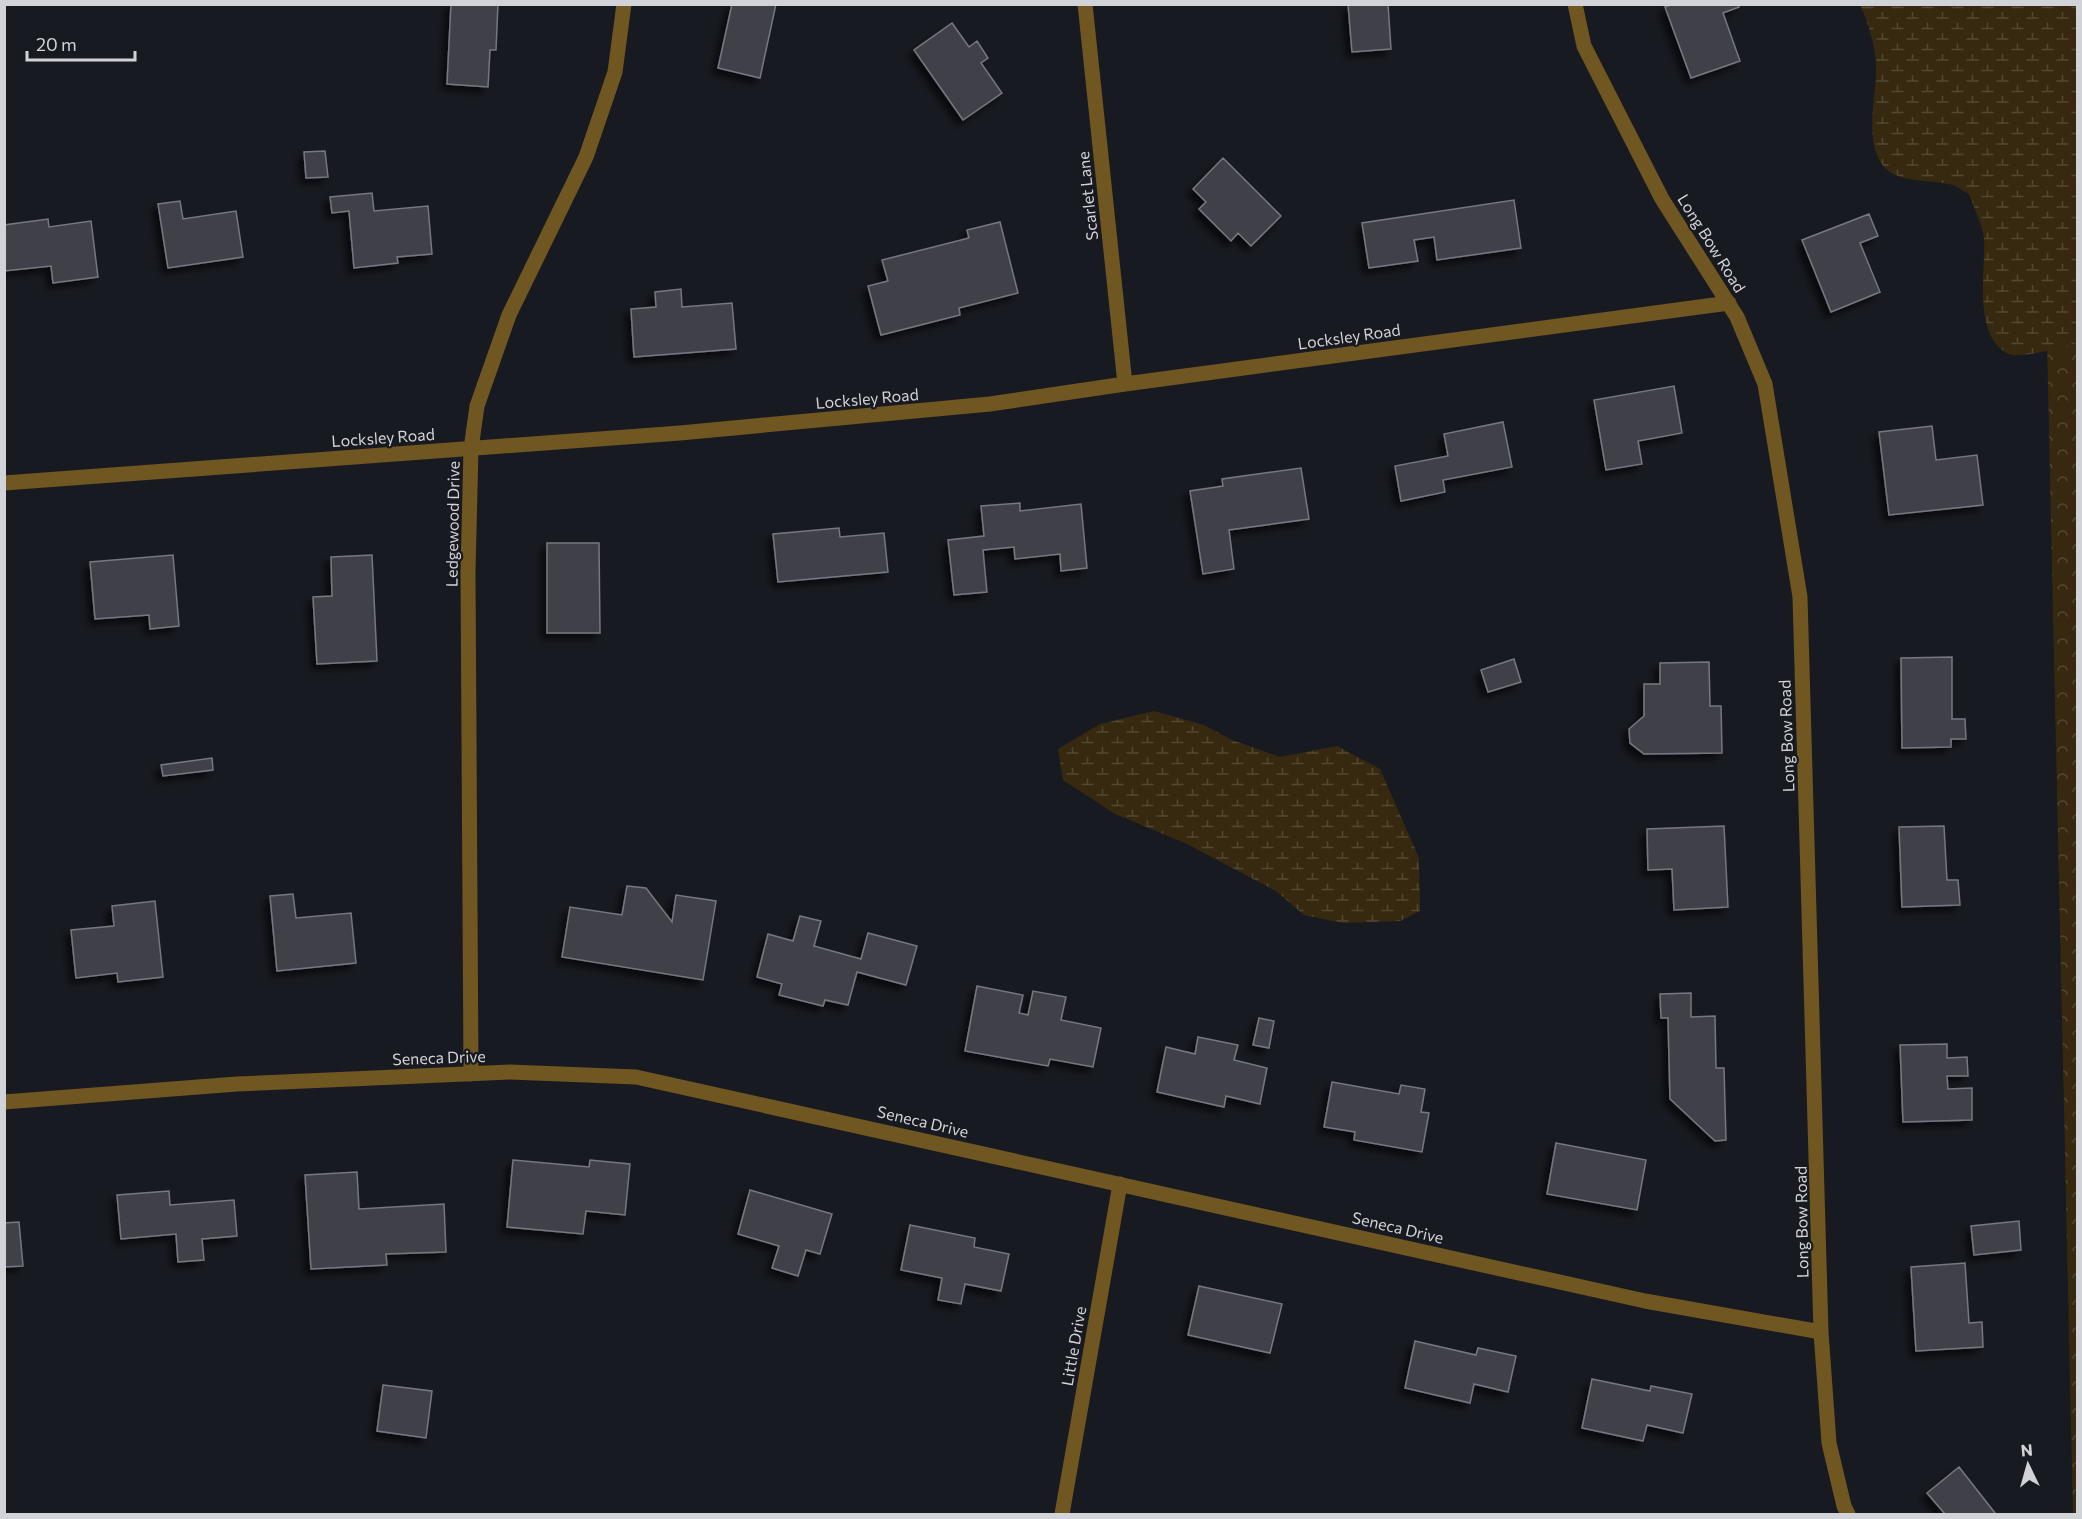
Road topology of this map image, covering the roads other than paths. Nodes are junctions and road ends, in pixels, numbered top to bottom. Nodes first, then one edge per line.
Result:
1 (624, 4) edge
2 (1085, 4) edge
3 (1575, 4) edge
4 (1729, 303) junction
5 (1125, 384) junction
6 (471, 449) junction
7 (4, 483) edge
8 (471, 1074) junction
9 (4, 1102) edge
10 (1119, 1184) junction
11 (1821, 1332) junction
12 (1062, 1515) edge
13 (1848, 1515) edge

1 - 6 street, Ledgewood Drive
2 - 5 street, Scarlet Lane
3 - 4 street, Long Bow Road
4 - 5 street, Locksley Road
4 - 11 street, Long Bow Road
5 - 6 street, Locksley Road
6 - 7 street, Locksley Road
6 - 8 street, Ledgewood Drive
8 - 9 street, Seneca Drive
8 - 10 street, Seneca Drive
10 - 11 street, Seneca Drive
10 - 12 street, Little Drive
11 - 13 street, Long Bow Road

